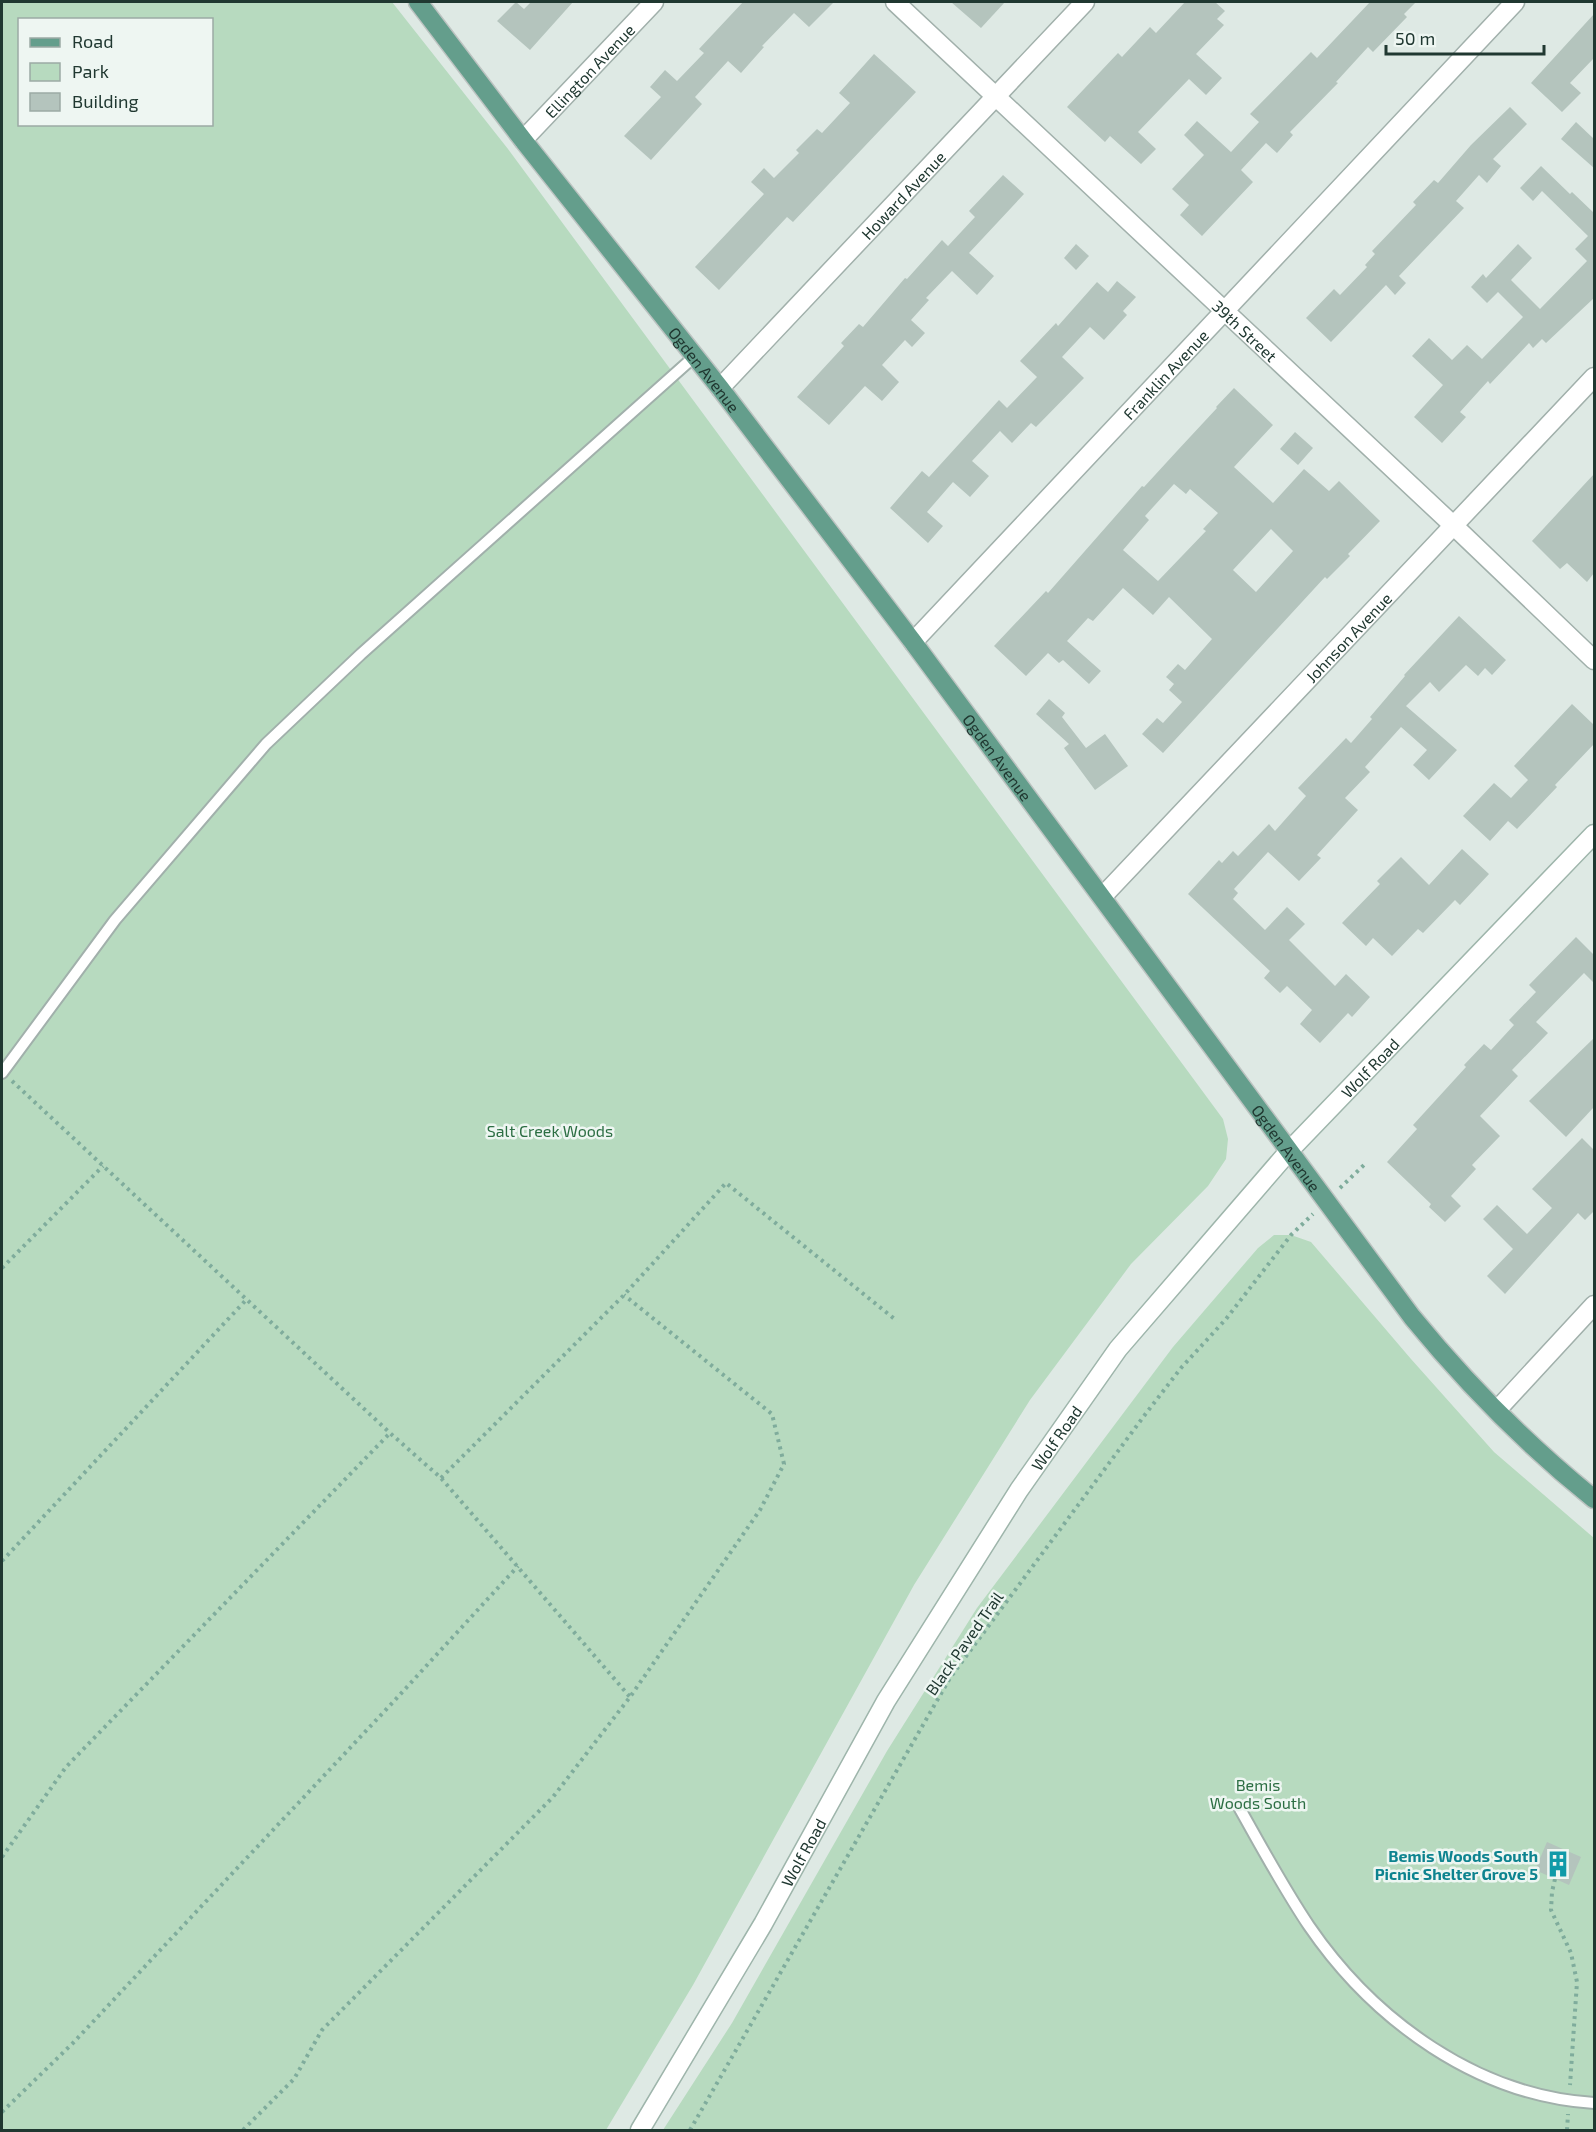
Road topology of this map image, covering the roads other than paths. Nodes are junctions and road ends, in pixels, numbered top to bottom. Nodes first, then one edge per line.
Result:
1 (417, 2) edge
2 (654, 2) edge
3 (895, 2) edge
4 (1085, 2) edge
5 (1515, 2) edge
6 (996, 96) junction
7 (523, 140) junction
8 (1224, 312) junction
9 (695, 356) junction
10 (1594, 377) edge
11 (720, 388) junction
12 (1454, 526) junction
13 (913, 642) junction
14 (1594, 660) edge
15 (1594, 834) edge
16 (1102, 897) junction
17 (2, 1073) edge
18 (1289, 1151) junction
19 (1594, 1305) edge
20 (1497, 1410) junction
21 (1594, 1499) edge
22 (1239, 1809) dead end
23 (1594, 2103) edge
24 (640, 2130) edge

1 - 7 main road, Ogden Avenue
2 - 7 street, Ellington Avenue
3 - 6 street, 39th Street
4 - 6 street, Howard Avenue
5 - 8 street, Franklin Avenue
6 - 8 street, 39th Street
6 - 11 street, Howard Avenue
7 - 9 main road, Ogden Avenue
8 - 12 street, 39th Street
8 - 13 street, Franklin Avenue
9 - 11 main road, Ogden Avenue
9 - 17 lane
10 - 12 street, Johnson Avenue
11 - 13 main road, Ogden Avenue
12 - 14 street, 39th Street
12 - 16 street, Johnson Avenue
13 - 16 main road, Ogden Avenue
15 - 18 street, Wolf Road
16 - 18 main road, Ogden Avenue
18 - 20 main road, Ogden Avenue
18 - 24 street, Wolf Road
19 - 20 street
20 - 21 main road, Ogden Avenue
22 - 23 lane

